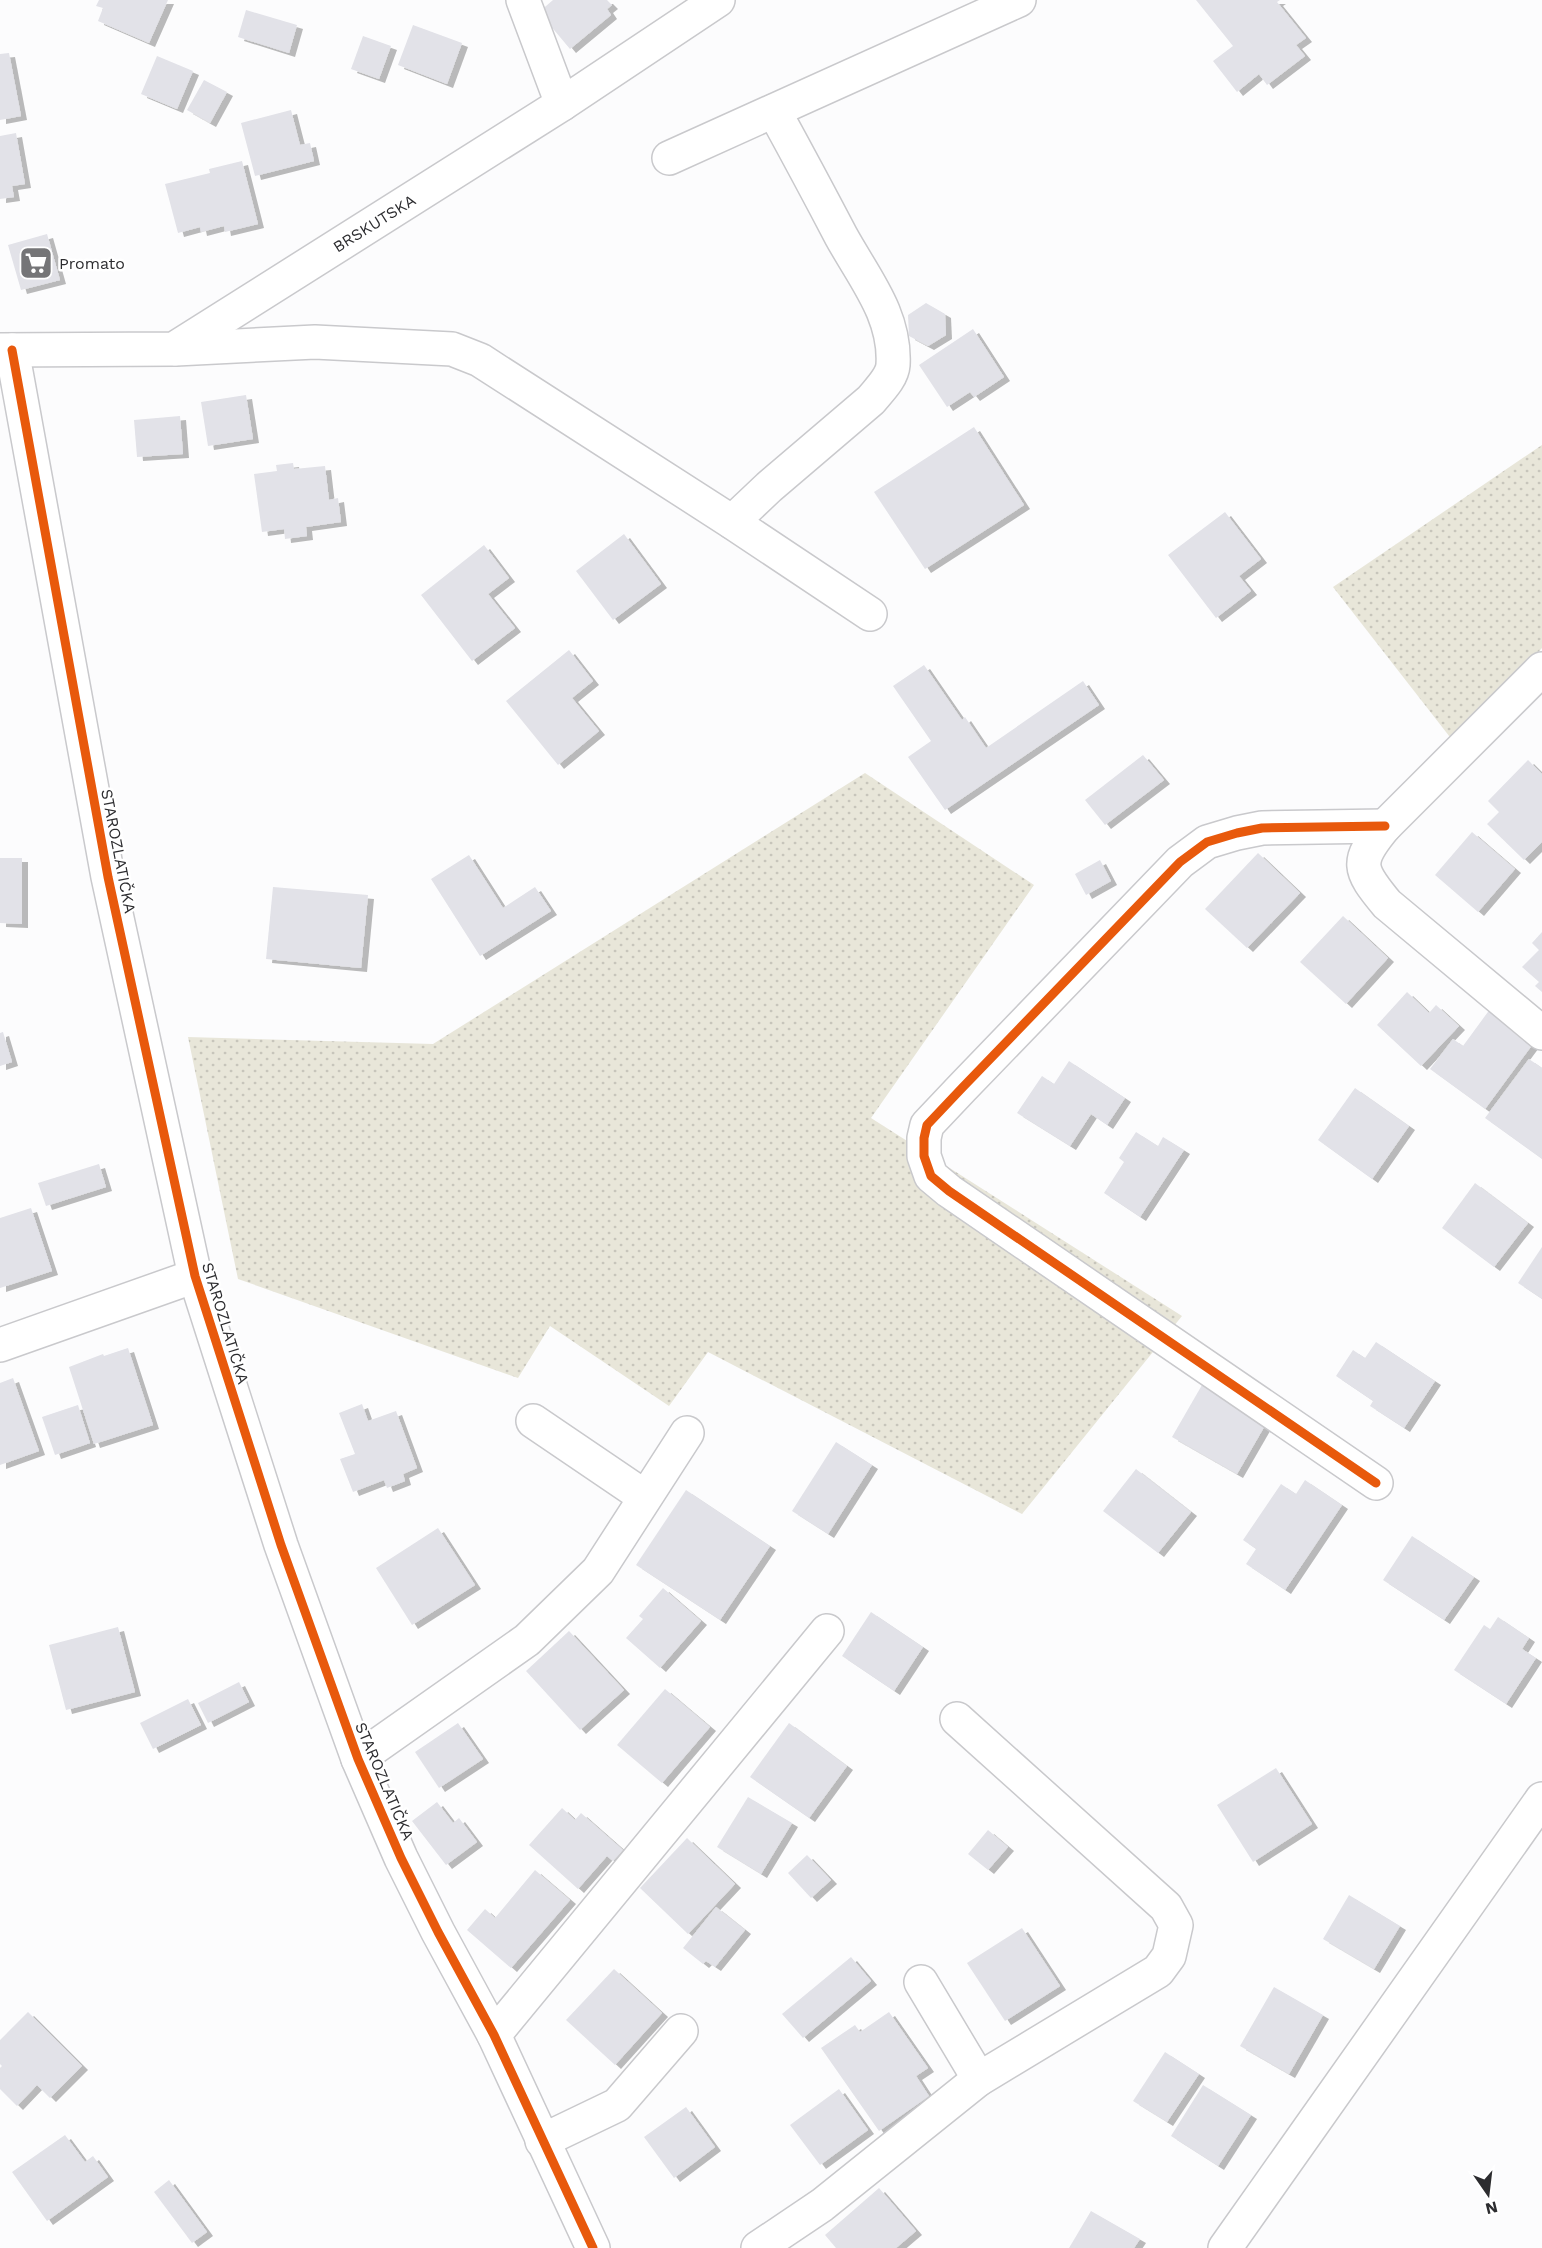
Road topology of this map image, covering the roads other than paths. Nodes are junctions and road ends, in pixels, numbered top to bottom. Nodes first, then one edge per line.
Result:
1 (523, 0) edge
2 (718, 0) edge
3 (1019, 0) edge
4 (561, 104) junction
5 (774, 111) junction
6 (669, 158) dead end
7 (174, 349) junction
8 (6, 350) edge
9 (732, 522) junction
10 (870, 614) dead end
11 (1542, 669) edge
12 (1385, 826) junction
13 (1542, 1033) edge
14 (195, 1276) junction
15 (0, 1345) edge
16 (533, 1421) dead end
17 (687, 1433) dead end
18 (1376, 1483) dead end
19 (645, 1497) junction
20 (827, 1631) dead end
21 (957, 1719) dead end
22 (358, 1759) junction
23 (1542, 1799) edge
24 (921, 1982) dead end
25 (681, 2031) dead end
26 (494, 2035) junction
27 (979, 2079) junction
28 (542, 2141) junction
29 (593, 2248) edge
30 (758, 2248) edge
31 (1225, 2248) edge

1 - 4 street
2 - 4 street, BRSKUTSKA
3 - 5 street
4 - 7 street, BRSKUTSKA
5 - 6 street
5 - 9 street
7 - 8 street
7 - 9 street
8 - 14 street, STAROZLATIČKA
9 - 10 street
11 - 12 street
12 - 13 street
12 - 18 street
14 - 15 street
14 - 22 street, STAROZLATIČKA
16 - 19 street
17 - 19 street
19 - 22 street
20 - 26 street
21 - 27 street
22 - 26 street, STAROZLATIČKA
23 - 31 street
24 - 27 street
25 - 28 street
26 - 28 street, STAROZLATIČKA
27 - 30 street
28 - 29 street, STAROZLATIČKA

